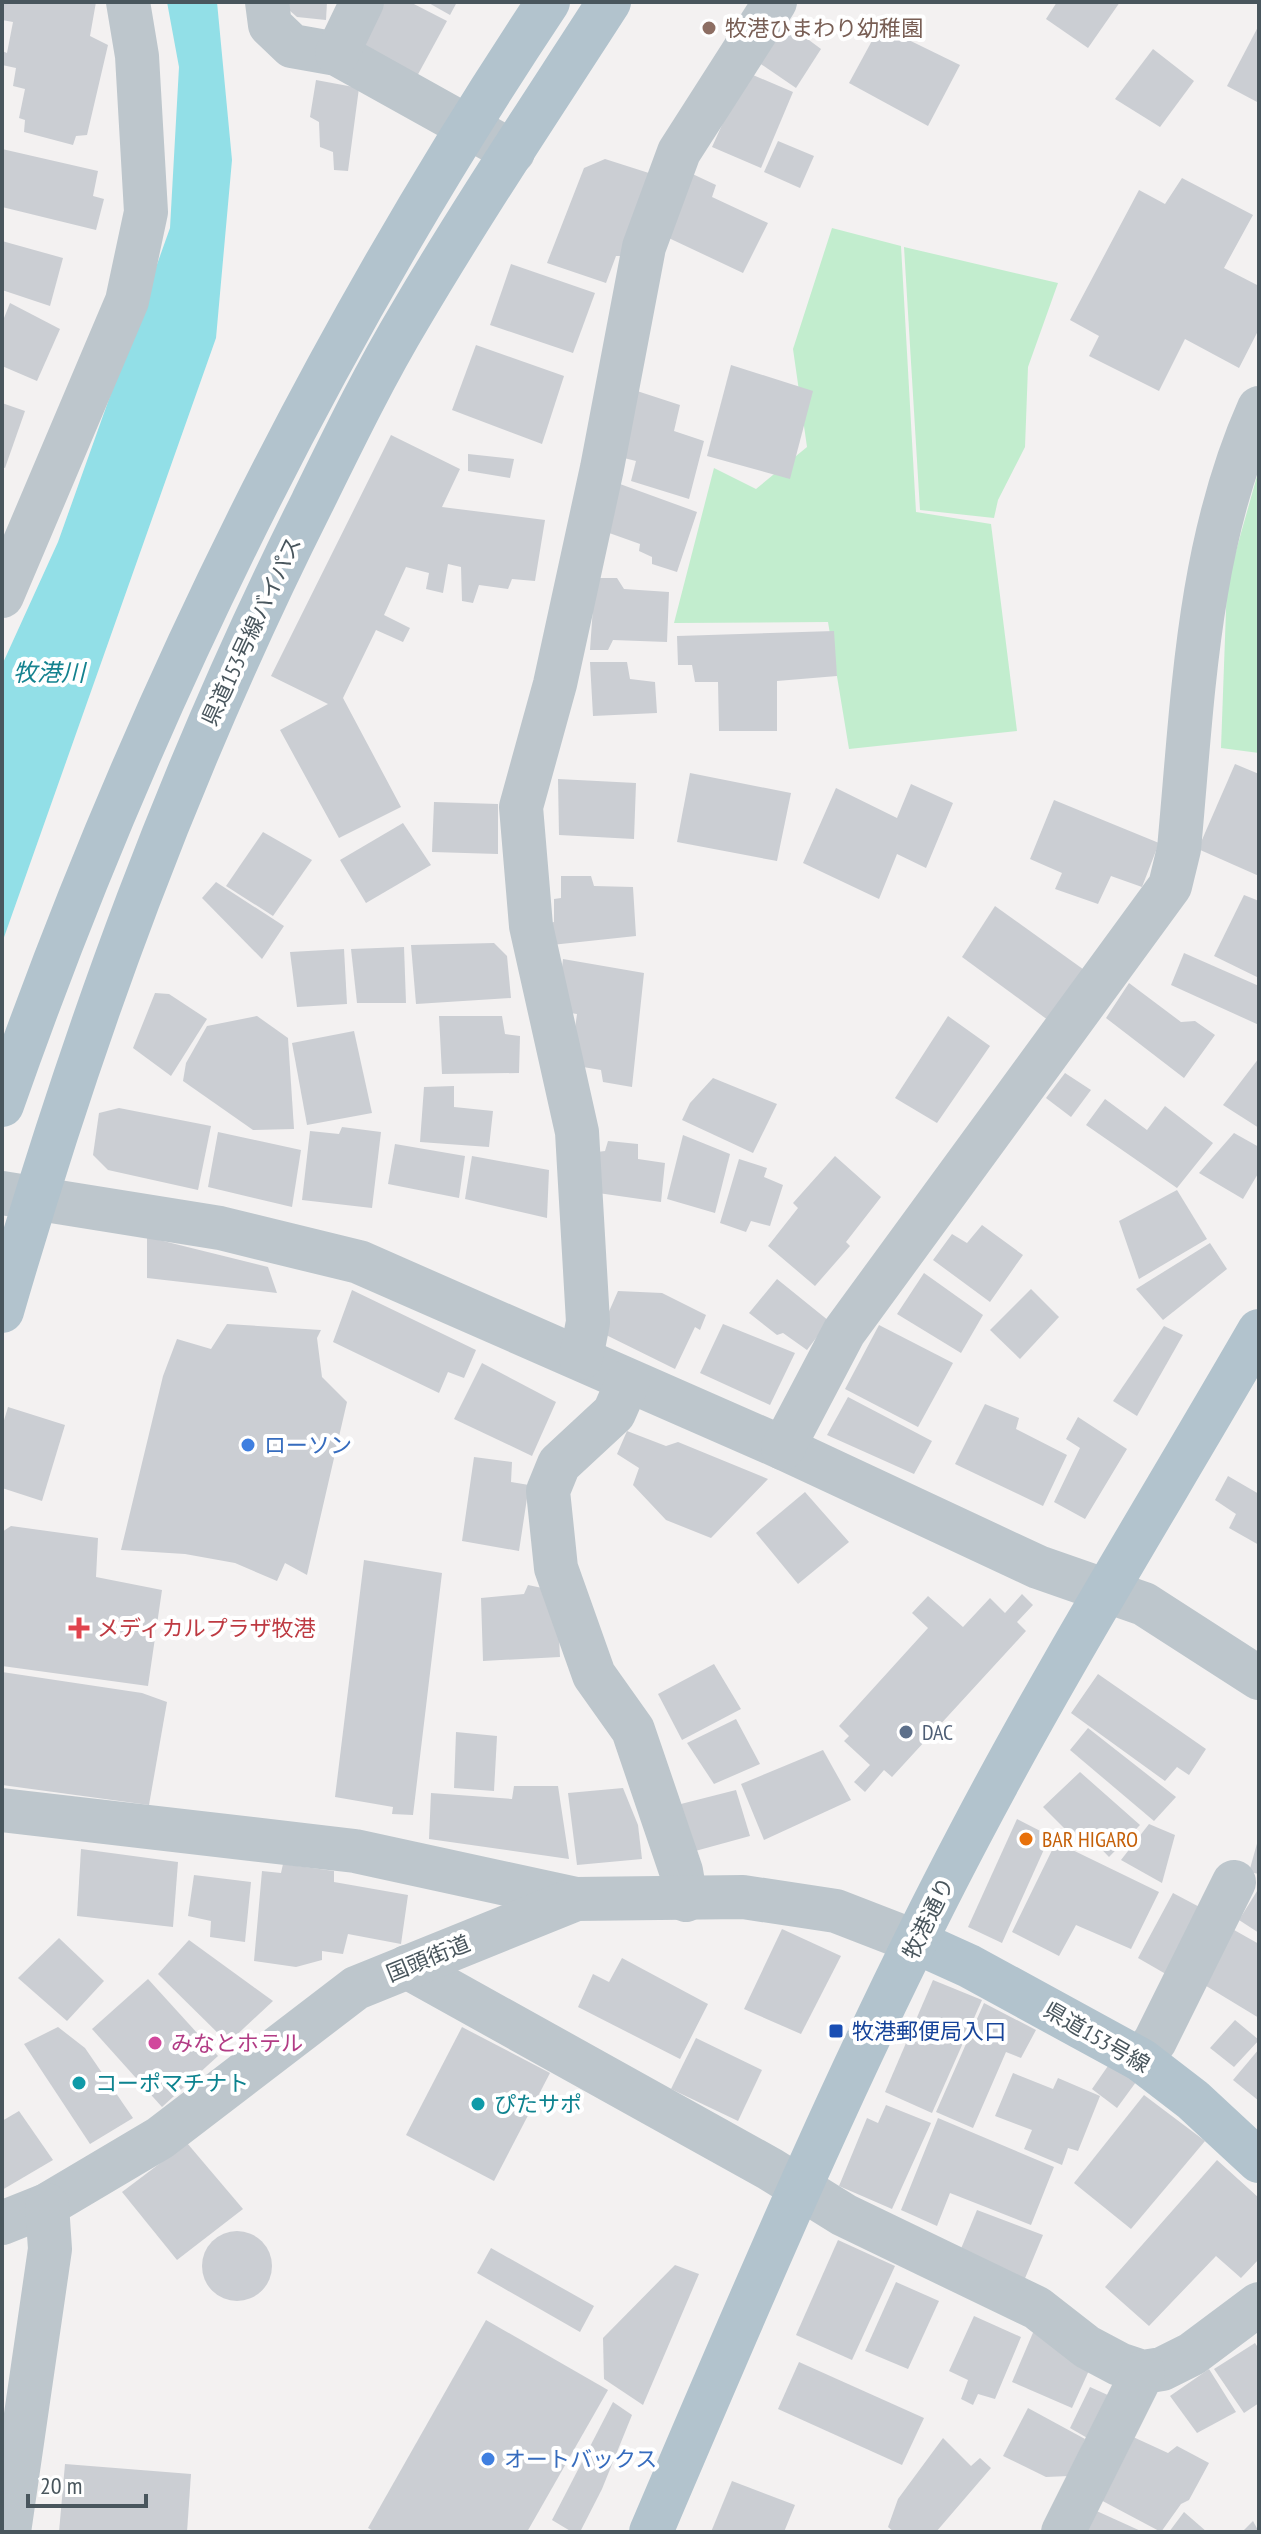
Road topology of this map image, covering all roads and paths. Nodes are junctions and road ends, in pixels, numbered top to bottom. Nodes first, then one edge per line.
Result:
1 (128, 2) edge
2 (267, 2) edge
3 (362, 2) edge
4 (548, 2) edge
5 (609, 2) edge
6 (775, 2) edge
7 (337, 54) junction
8 (467, 124) junction
9 (513, 152) junction
10 (1259, 408) edge
11 (2, 596) edge
12 (2, 1105) edge
13 (18, 1195) edge
14 (2, 1311) edge
15 (1259, 1331) edge
16 (581, 1358) junction
17 (628, 1381) junction
18 (783, 1448) junction
19 (1107, 1593) junction
20 (1259, 1678) edge
21 (2, 1810) edge
22 (1234, 1882) dead end
23 (576, 1899) junction
24 (686, 1900) junction
25 (916, 1942) junction
26 (407, 1967) junction
27 (1141, 2060) junction
28 (1259, 2161) edge
29 (799, 2186) junction
30 (47, 2205) junction
31 (2, 2223) edge
32 (1259, 2304) edge
33 (1143, 2372) junction
34 (9, 2532) edge
35 (651, 2532) edge
36 (1063, 2532) edge

1 - 11 street
2 - 7 street
3 - 7 street
4 - 8 main road
5 - 9 main road, 県道153号線バイパス
6 - 16 street
7 - 8 street
8 - 9 street
8 - 12 main road
9 - 13 main road, 県道153号線バイパス
10 - 18 street
13 - 14 main road, 県道153号線バイパス
13 - 16 street
15 - 19 main road, 牧港通り
16 - 17 street
17 - 18 street
17 - 24 street
18 - 19 street
19 - 20 street
19 - 25 main road, 牧港通り
21 - 23 street
22 - 27 street
23 - 24 street, 国頭街道
23 - 26 street, 国頭街道
24 - 25 street, 国頭街道
25 - 27 main road, 県道153号線
25 - 29 main road, 牧港通り
26 - 29 street
26 - 30 street, 国頭街道
27 - 28 main road, 県道153号線
29 - 33 street
29 - 35 main road, 牧港通り
30 - 31 street, 国頭街道
30 - 34 street
32 - 33 street
33 - 36 street

